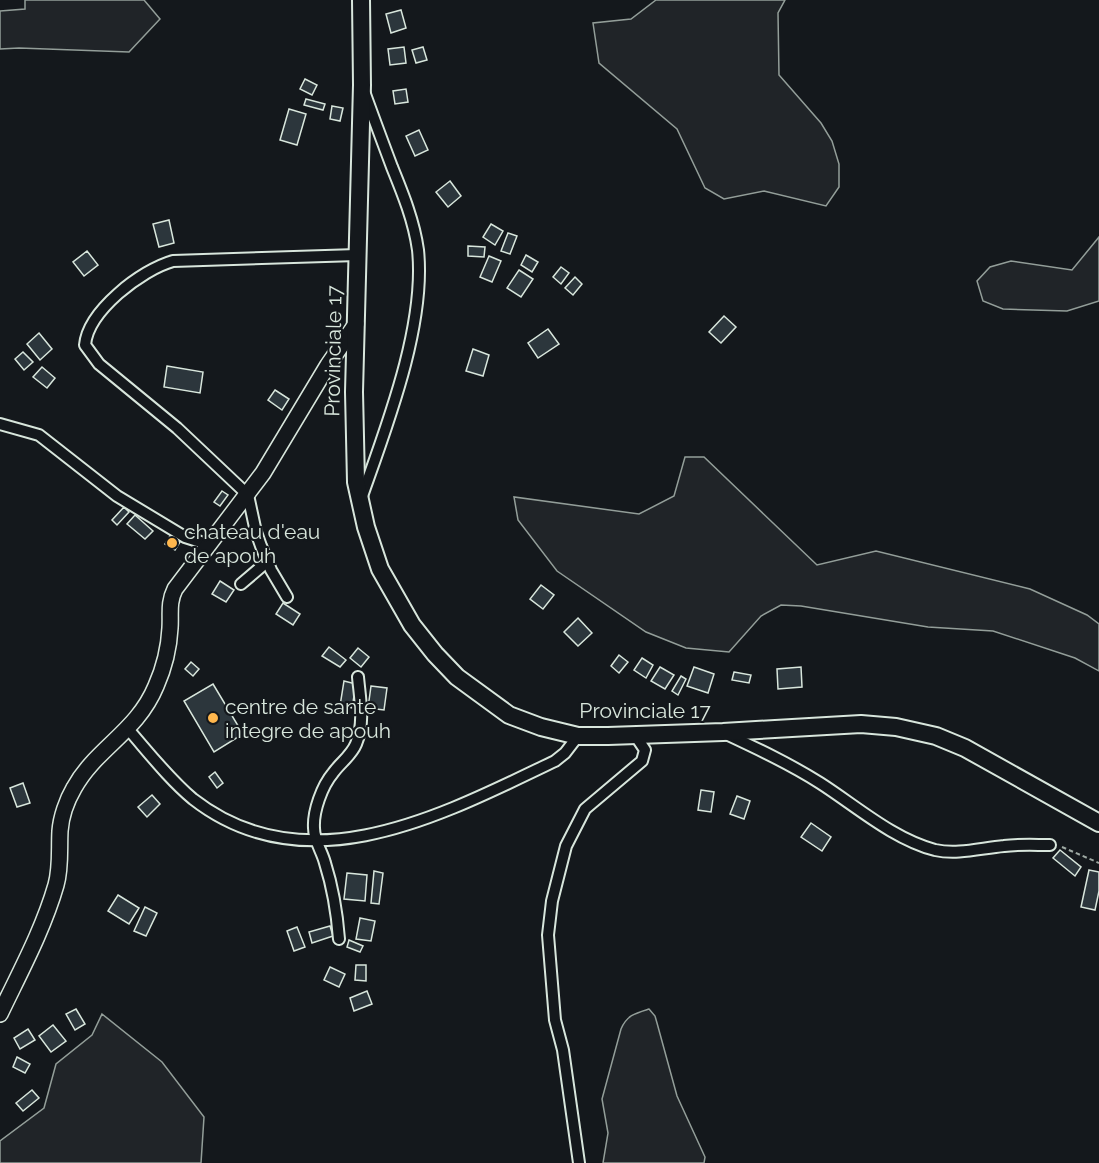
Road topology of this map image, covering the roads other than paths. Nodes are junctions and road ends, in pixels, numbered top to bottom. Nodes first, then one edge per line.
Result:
1 (361, 0) edge
2 (362, 85) junction
3 (357, 255) junction
4 (356, 324) junction
5 (0, 424) edge
6 (248, 495) junction
7 (360, 501) junction
8 (207, 544) junction
9 (268, 561) junction
10 (241, 584) dead end
11 (287, 597) dead end
12 (358, 677) dead end
13 (128, 729) junction
14 (723, 732) junction
15 (635, 735) junction
16 (578, 736) junction
17 (1099, 822) edge
18 (316, 841) junction
19 (1050, 845) road end
20 (339, 939) dead end
21 (0, 1014) edge
22 (579, 1163) edge

1 - 2 main road, Provinciale 17
2 - 3 main road, Provinciale 17
2 - 7 street
3 - 4 main road, Provinciale 17
3 - 6 street
4 - 6 street
4 - 7 main road, Provinciale 17
5 - 8 street
6 - 8 street
6 - 9 street
7 - 16 main road, Provinciale 17
8 - 13 street
9 - 10 street
9 - 11 street
12 - 18 street
13 - 18 street
13 - 21 street
14 - 15 main road, Provinciale 17
14 - 17 main road, Provinciale 17
14 - 19 street
15 - 16 main road, Provinciale 17
15 - 22 street
16 - 18 street
18 - 20 street

